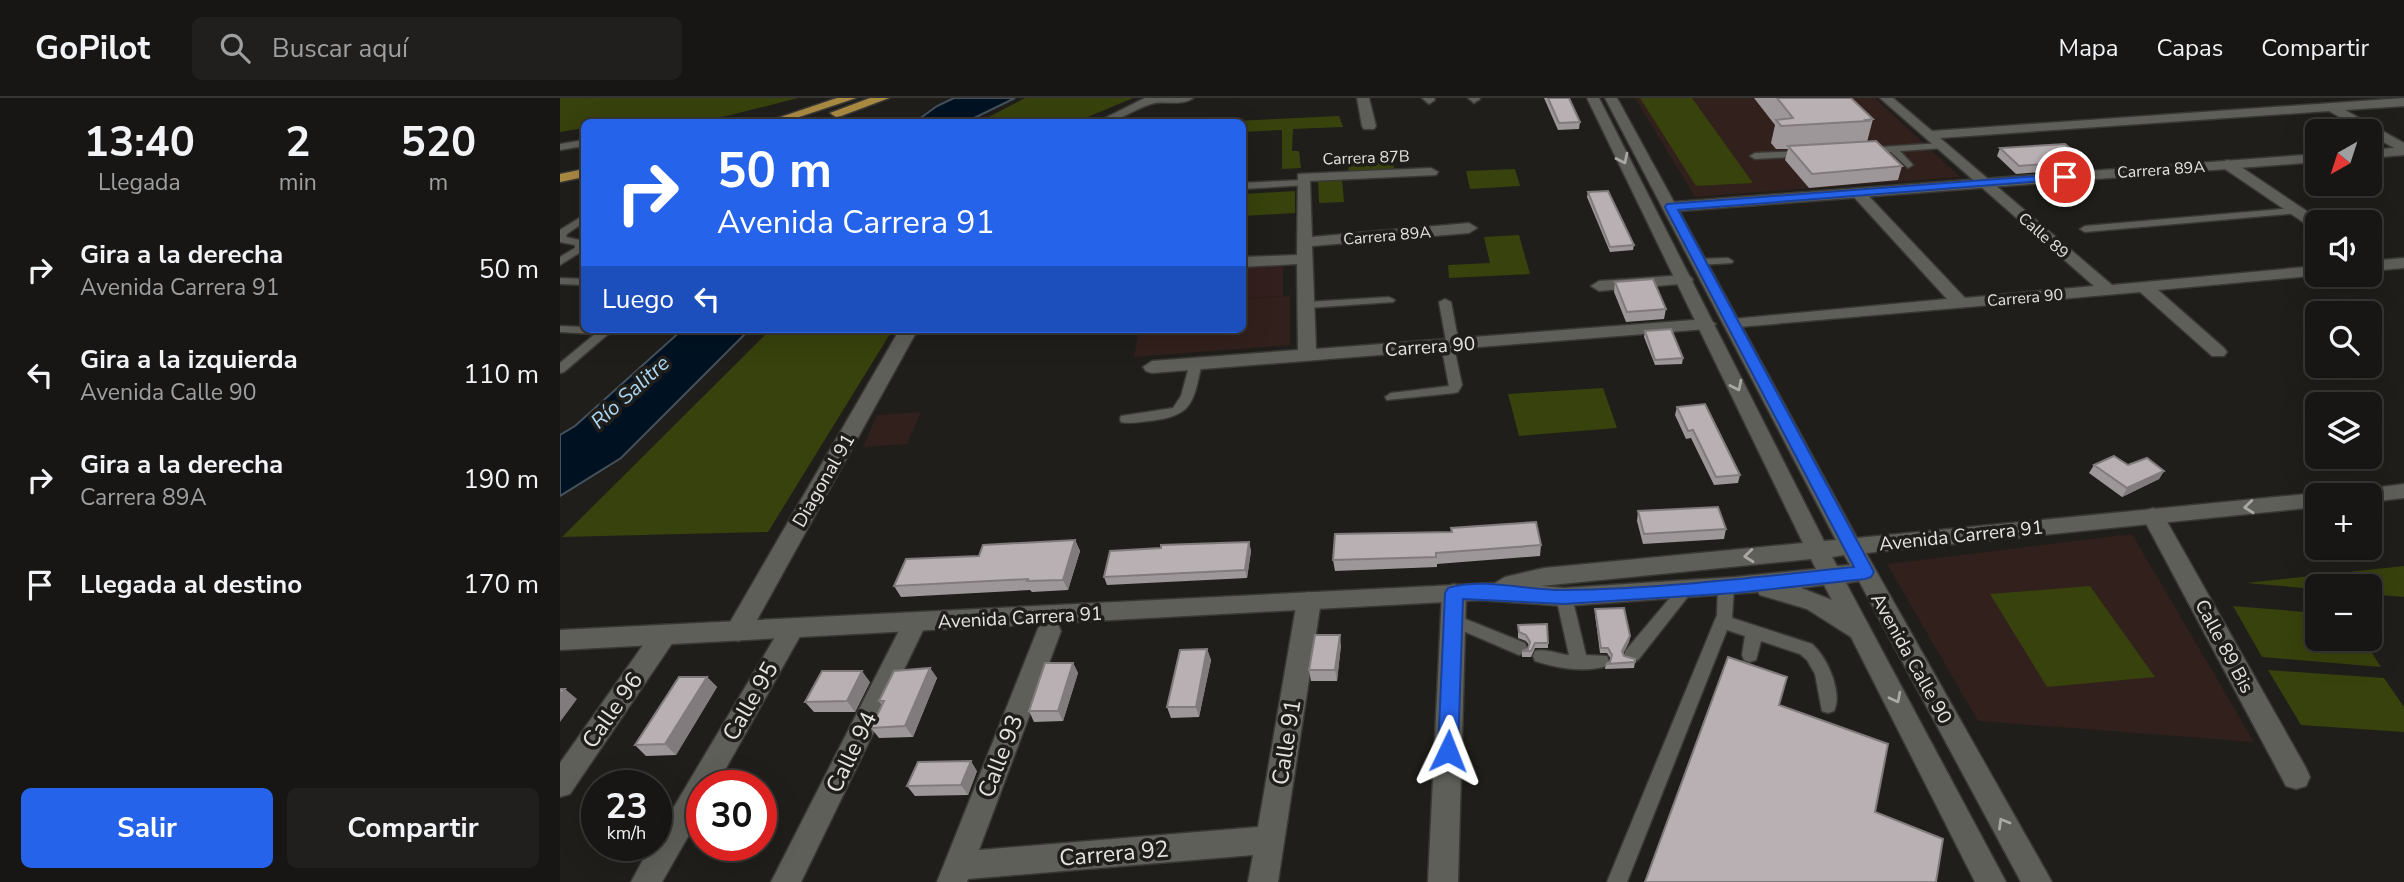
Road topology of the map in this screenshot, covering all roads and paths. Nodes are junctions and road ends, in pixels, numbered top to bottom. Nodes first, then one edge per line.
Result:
1 (850, 98) edge
2 (883, 98) edge
3 (1187, 98) edge
4 (1363, 98) edge
5 (1593, 98) edge
6 (1611, 98) edge
7 (1886, 98) edge
8 (2316, 98) edge
9 (1152, 99) edge
10 (2404, 102) edge
11 (2334, 108) junction
12 (782, 119) edge
13 (816, 119) edge
14 (1109, 119) edge
15 (1367, 120) dead end
16 (1928, 135) junction
17 (581, 144) edge
18 (1941, 146) junction
19 (560, 147) edge
20 (1894, 149) junction
21 (2404, 150) edge
22 (1852, 152) edge
23 (1811, 153) edge
24 (2382, 153) edge
25 (1755, 156) dead end
26 (2305, 159) edge
27 (581, 162) edge
28 (1908, 164) dead end
29 (2227, 164) junction
30 (560, 166) edge
31 (1431, 172) dead end
32 (581, 174) edge
33 (560, 178) edge
34 (1303, 180) junction
35 (1984, 183) junction
36 (1246, 186) edge
37 (1858, 193) junction
38 (1671, 207) junction
39 (2295, 211) junction
40 (2305, 217) edge
41 (581, 220) edge
42 (1469, 228) dead end
43 (2085, 229) dead end
44 (1304, 250) junction
45 (560, 261) edge
46 (1246, 261) edge
47 (1728, 261) dead end
48 (1699, 262) junction
49 (2404, 263) edge
50 (2382, 264) edge
51 (2305, 272) edge
52 (1685, 280) junction
53 (560, 281) edge
54 (581, 282) edge
55 (1599, 286) dead end
56 (2144, 287) junction
57 (2108, 290) junction
58 (1389, 300) dead end
59 (1445, 303) dead end
60 (1960, 303) junction
61 (1307, 305) junction
62 (1707, 324) junction
63 (1733, 324) junction
64 (560, 329) edge
65 (581, 329) edge
66 (603, 333) edge
67 (907, 333) edge
68 (1450, 344) junction
69 (2218, 352) dead end
70 (1307, 355) junction
71 (1196, 363) junction
72 (1152, 367) dead end
73 (560, 369) edge
74 (1391, 397) dead end
75 (1126, 419) dead end
76 (2404, 491) edge
77 (2382, 493) edge
78 (2305, 501) edge
79 (2153, 516) junction
80 (1850, 545) junction
81 (1817, 549) junction
82 (1865, 572) junction
83 (1831, 576) junction
84 (1730, 587) junction
85 (1685, 590) junction
86 (1481, 592) junction
87 (1454, 593) junction
88 (1564, 597) junction
89 (1309, 601) junction
90 (1453, 620) junction
91 (915, 622) junction
92 (1723, 622) junction
93 (792, 629) junction
94 (738, 631) junction
95 (1049, 631) dead end
96 (1754, 632) junction
97 (664, 635) junction
98 (1865, 638) junction
99 (560, 640) edge
100 (1519, 648) dead end
101 (1632, 655) edge
102 (1541, 656) dead end
103 (1750, 656) dead end
104 (1601, 660) dead end
105 (1579, 662) junction
106 (1828, 706) dead end
107 (2296, 777) dead end
108 (560, 785) edge
109 (1269, 841) junction
110 (956, 874) edge
111 (646, 882) edge
112 (786, 882) edge
113 (1263, 882) edge
114 (1443, 882) edge
115 (1616, 882) edge
116 (1991, 882) edge
117 (2037, 882) edge

1 - 12 main road
2 - 13 main road
3 - 9 street
4 - 15 street
5 -> 52 street, Avenida Calle 90
6 - 38 street, Avenida Calle 90
7 - 16 street, Calle 89
8 - 11 street
9 - 14 street
10 - 11 street
11 - 16 street
11 - 21 street
16 - 18 street, Calle 89
17 - 19 lane
18 - 20 lane
18 - 35 street, Calle 89
20 - 22 lane
20 - 28 lane
21 - 24 street
23 - 25 lane
26 - 29 street, Carrera 89A
27 - 30 main road
29 - 35 street, Carrera 89A
29 - 39 street
31 - 34 street, Carrera 87B
32 - 33 main road
34 - 36 lane, Carrera 87B
34 - 44 street
35 - 37 street, Carrera 89A
35 - 57 street, Calle 89
37 - 38 street, Carrera 89A
37 - 60 street
38 - 48 street, Avenida Calle 90
39 - 40 street
39 - 43 lane
41 - 45 lane
42 - 44 street, Carrera 89A
44 - 46 street, Carrera 89A
44 - 61 street
47 - 48 lane
48 - 63 street, Avenida Calle 90
49 - 50 street
51 - 56 street, Carrera 90
52 - 55 street
52 - 62 street, Avenida Calle 90
53 - 54 lane
56 - 57 street, Carrera 90
56 - 69 street
57 - 60 street, Carrera 90
58 - 61 lane
59 - 68 lane
60 - 63 street, Carrera 90
61 - 70 street
62 - 68 street, Carrera 90
62 -> 81 street, Avenida Calle 90
63 - 80 street, Avenida Calle 90
64 - 65 lane
66 - 73 lane
67 - 94 street, Diagonal 91
68 - 70 street, Carrera 90
68 - 74 lane
70 - 71 street, Carrera 90
71 - 72 street, Carrera 90
71 - 75 lane
76 - 77 street
78 -> 79 street, Avenida Carrera 91
79 - 80 street, Avenida Carrera 91
79 - 107 street, Calle 89 Bis
80 - 81 street, Avenida Carrera 91
80 - 82 street, Avenida Calle 90
81 - 83 street, Avenida Calle 90
81 -> 86 street, Avenida Carrera 91
82 - 83 street, Avenida Carrera 91
117 -> 82 street, Avenida Calle 90
83 - 84 street, Avenida Carrera 91
83 - 98 street, Avenida Calle 90
84 - 85 street, Avenida Carrera 91
84 - 92 lane
84 - 98 street
85 - 88 street, Avenida Carrera 91
85 - 101 lane
86 - 87 street, Avenida Carrera 91
86 - 88 street, Avenida Carrera 91
87 - 89 street, Avenida Carrera 91
87 - 90 street
88 - 105 lane
89 - 91 street, Avenida Carrera 91
89 - 109 street, Calle 91
90 - 100 lane
90 - 114 street
91 - 93 street, Avenida Carrera 91
91 - 112 street, Calle 94
92 - 96 lane
92 - 115 lane
93 - 94 street, Avenida Carrera 91
93 - 111 street, Calle 95
94 - 97 street, Avenida Carrera 91
95 - 110 street, Calle 93
96 - 103 lane
96 - 106 lane
97 - 99 street, Avenida Carrera 91
97 - 108 street, Calle 96
98 -> 116 street, Avenida Calle 90
102 - 105 lane
104 - 105 lane
109 - 110 street, Carrera 92
109 - 113 street, Calle 91

